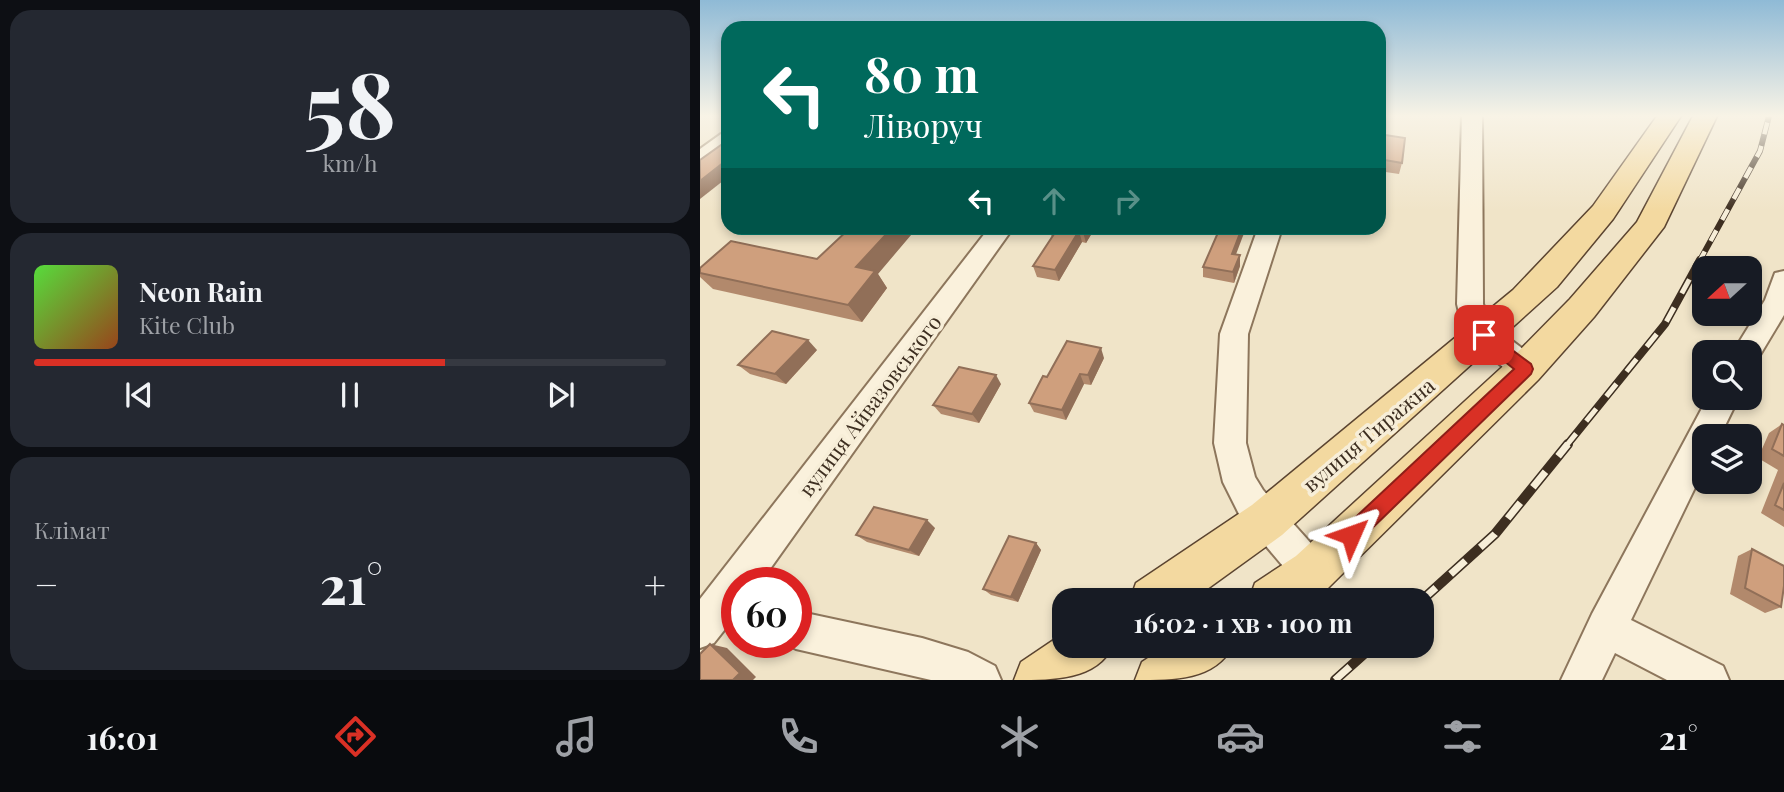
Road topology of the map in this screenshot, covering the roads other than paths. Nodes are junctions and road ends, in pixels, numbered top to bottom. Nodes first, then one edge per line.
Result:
1 (715, 148) edge
2 (1471, 148) edge
3 (1648, 148) edge
4 (1689, 148) edge
5 (700, 159) edge
6 (996, 235) edge
7 (1268, 235) edge
8 (1782, 295) edge
9 (1484, 335) junction
10 (1754, 340) edge
11 (1525, 369) junction
12 (1717, 410) edge
13 (1267, 520) junction
14 (749, 567) edge
15 (1312, 572) junction
16 (1170, 588) edge
17 (1289, 588) edge
18 (1606, 628) junction
19 (812, 634) edge
20 (1071, 658) edge
21 (1191, 658) edge
22 (981, 680) edge
23 (1040, 680) edge
24 (1160, 680) edge
25 (1581, 680) edge
26 (1709, 680) edge

1 - 5 street
2 - 9 street
3 - 9 main road, вулиця Тиражна
4 - 11 main road
6 - 14 street, вулиця Айвазовського
7 - 13 street
8 - 10 street
9 - 11 street
9 - 13 main road, вулиця Тиражна
11 - 15 main road
12 - 18 street
13 - 15 street
13 - 16 main road, вулиця Тиражна
15 - 17 main road
18 - 25 street
18 - 26 street
19 - 22 street
20 - 23 main road
21 - 24 main road

